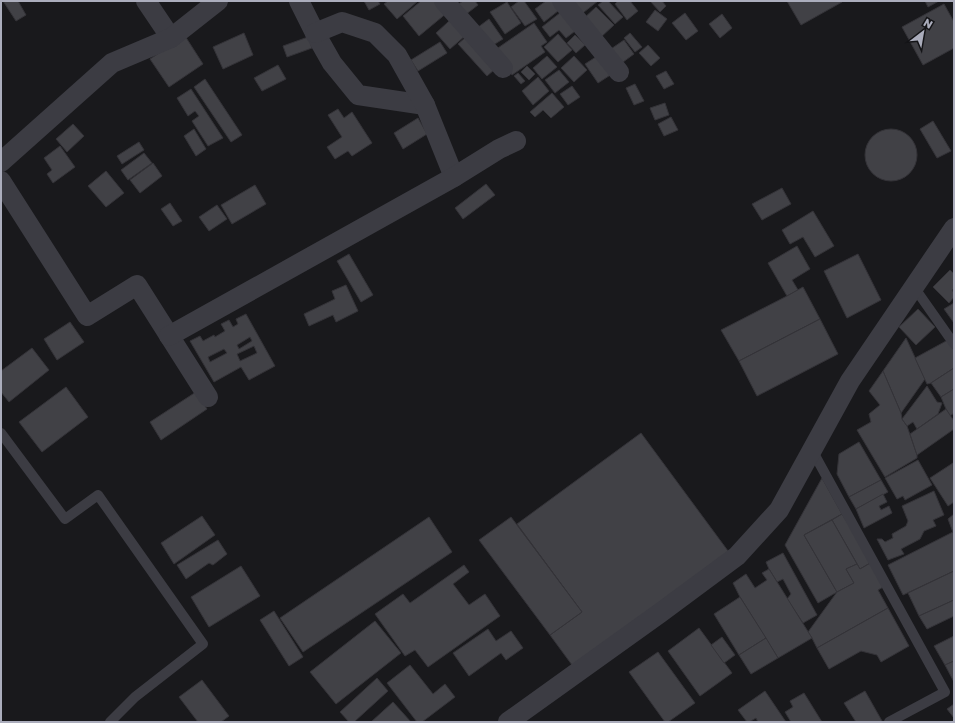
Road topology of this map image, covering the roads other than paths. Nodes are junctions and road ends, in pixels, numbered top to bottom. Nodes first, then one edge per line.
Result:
1 (146, 1) edge
2 (218, 1) edge
3 (299, 1) edge
4 (444, 1) edge
5 (562, 1) edge
6 (315, 33) junction
7 (171, 38) junction
8 (503, 68) dead end
9 (619, 72) dead end
10 (425, 104) junction
11 (516, 141) dead end
12 (1, 162) edge
13 (454, 176) junction
14 (1, 181) edge
15 (954, 228) edge
16 (914, 287) junction
17 (169, 336) junction
18 (954, 344) edge
19 (208, 397) dead end
20 (1, 433) edge
21 (812, 450) junction
22 (110, 722) edge
23 (508, 722) edge
24 (890, 722) edge

1 - 7 street
2 - 7 street
3 - 6 street
4 - 8 street
5 - 9 street
6 - 10 street
6 - 10 street
7 - 12 street
10 - 13 street
11 - 13 street
13 - 17 street
14 - 17 street
15 - 16 street
16 - 18 lane
16 - 21 street
17 - 19 street
20 - 22 lane
21 - 23 street
21 - 24 lane

